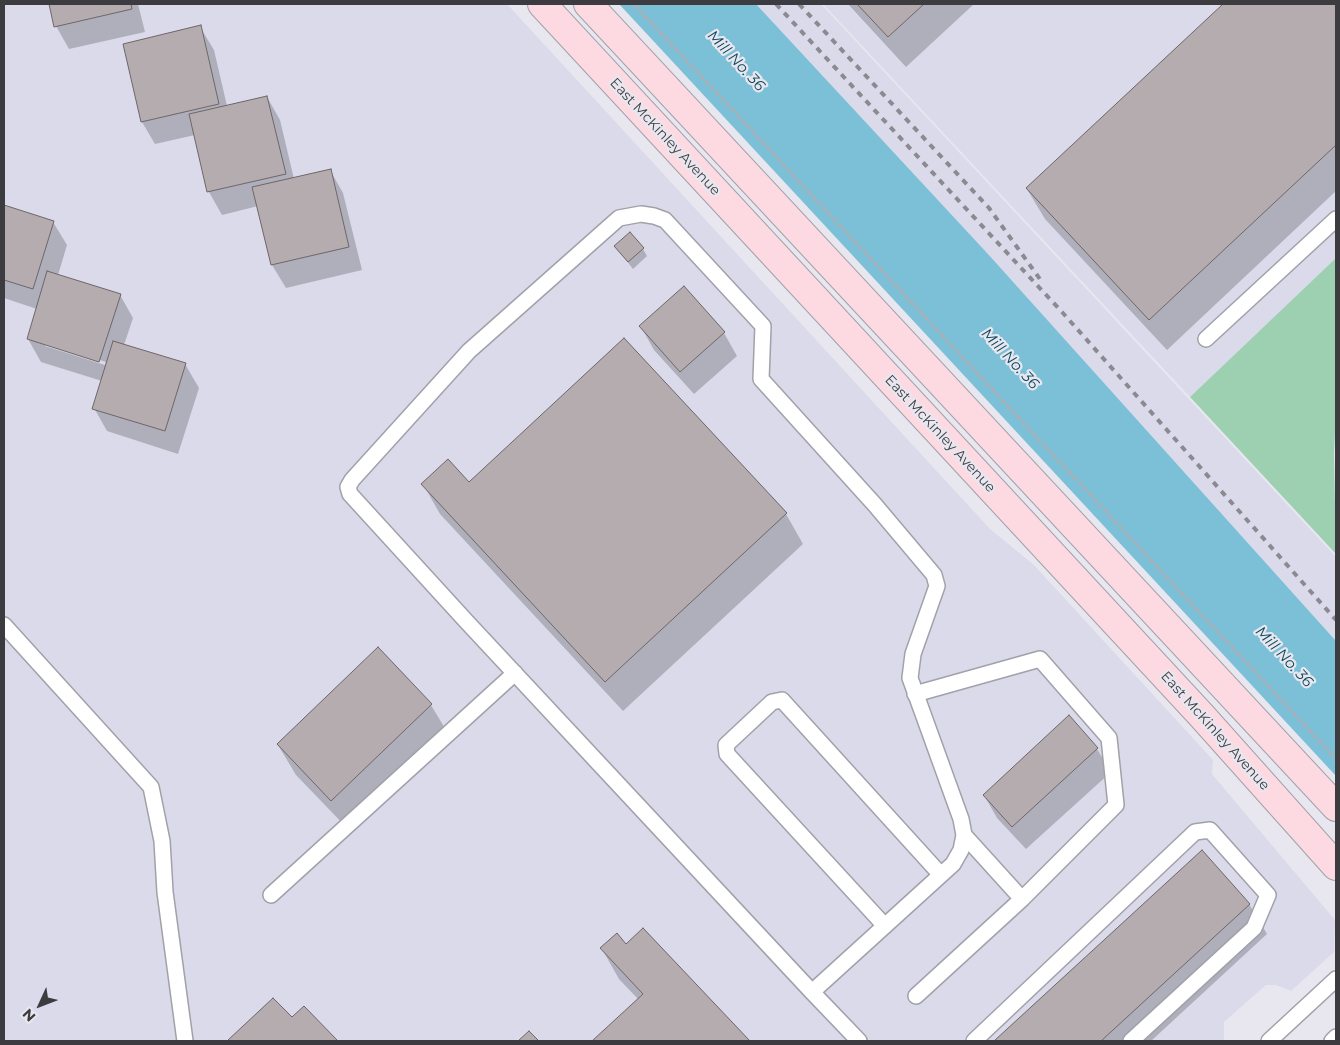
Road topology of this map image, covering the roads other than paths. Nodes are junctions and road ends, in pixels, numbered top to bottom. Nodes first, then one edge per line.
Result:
1 (542, 4) edge
2 (588, 4) edge
3 (1336, 219) edge
4 (1206, 340) dead end
5 (4, 625) edge
6 (515, 673) junction
7 (915, 694) junction
8 (1336, 807) edge
9 (964, 836) junction
10 (1336, 866) edge
11 (940, 875) junction
12 (271, 895) dead end
13 (1022, 899) junction
14 (885, 926) junction
15 (1336, 979) edge
16 (812, 992) junction
17 (916, 996) dead end
18 (1336, 1037) edge
19 (185, 1041) edge
20 (859, 1041) edge
21 (974, 1041) edge
22 (1131, 1041) edge
23 (1269, 1041) edge
24 (1332, 1041) edge

1 - 10 main road, East McKinley Avenue
2 - 8 main road
3 - 4 lane
5 - 19 lane
6 - 7 lane
6 - 12 lane
6 - 16 lane
7 - 9 lane
7 - 13 lane
9 - 11 lane
9 - 13 lane
11 - 14 lane
11 - 14 lane
13 - 17 lane
14 - 16 lane
15 - 23 lane
16 - 20 lane
18 - 24 lane
21 - 22 lane

